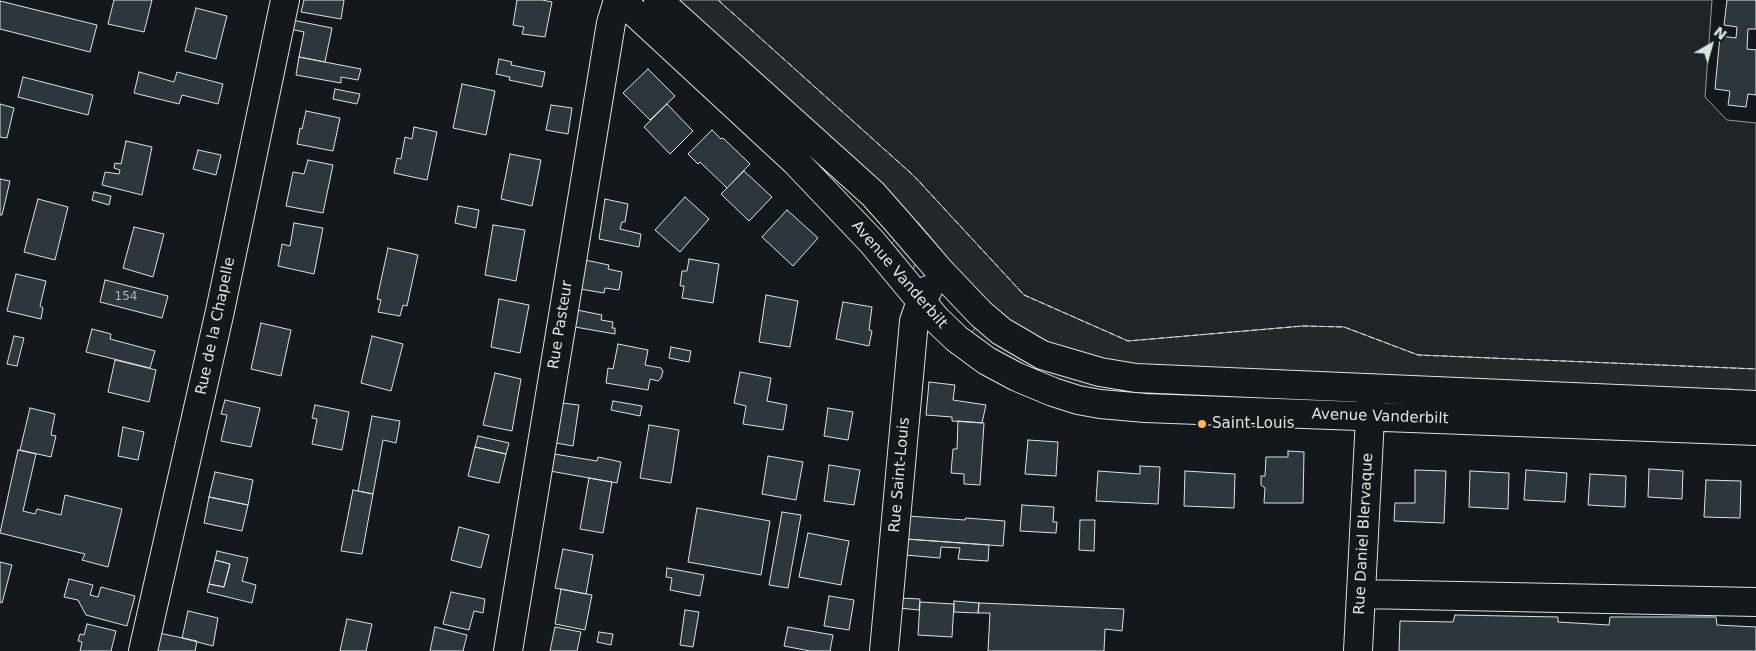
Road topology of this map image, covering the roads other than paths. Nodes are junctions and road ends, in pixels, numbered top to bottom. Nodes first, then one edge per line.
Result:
1 (284, 0) edge
2 (620, 0) edge
3 (658, 0) edge
4 (940, 271) junction
5 (921, 301) junction
6 (1372, 389) junction
7 (1756, 405) edge
8 (1370, 417) junction
9 (1756, 431) edge
10 (1361, 594) junction
11 (1756, 602) edge
12 (143, 651) edge
13 (508, 651) edge
14 (884, 651) edge
15 (1358, 651) edge

1 - 12 street, Rue de la Chapelle
2 - 5 street, Avenue Vanderbilt
2 - 13 street, Rue Pasteur
3 - 4 street, Avenue Vanderbilt
4 - 5 street, Rue Saint-Louis
4 - 6 street, Avenue Vanderbilt
5 - 8 street, Avenue Vanderbilt
5 - 14 street, Rue Saint-Louis
6 - 7 street, Avenue Vanderbilt
6 - 8 street, Rue Daniel Blervaque
8 - 9 street, Avenue Vanderbilt
8 - 10 street, Rue Daniel Blervaque
10 - 11 street
10 - 15 street, Rue Daniel Blervaque

